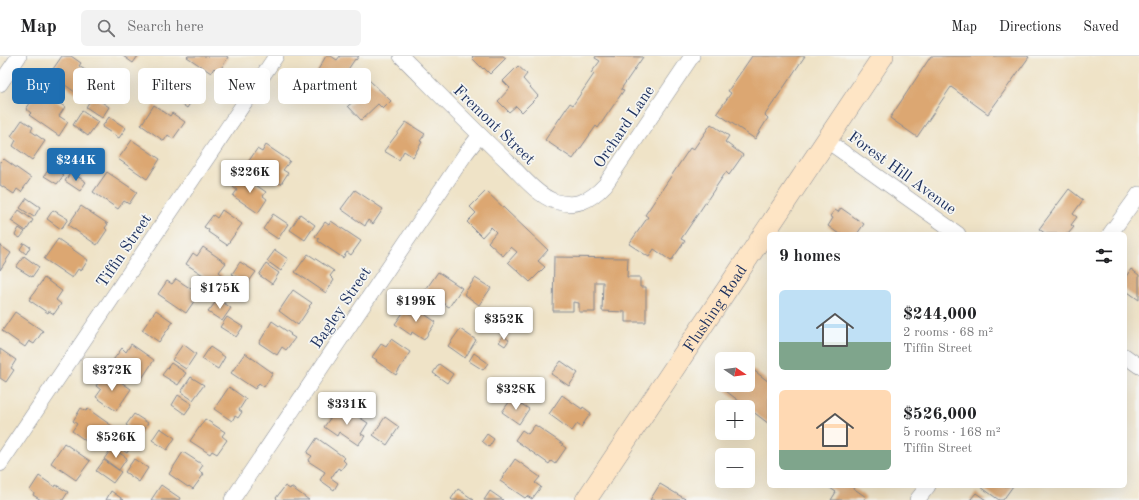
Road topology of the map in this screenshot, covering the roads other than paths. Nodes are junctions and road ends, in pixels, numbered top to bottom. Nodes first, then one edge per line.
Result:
1 (19, 56) edge
2 (276, 56) edge
3 (401, 56) edge
4 (692, 56) edge
5 (882, 56) edge
6 (0, 84) edge
7 (480, 136) junction
8 (826, 140) junction
9 (1139, 194) edge
10 (573, 204) joint
11 (955, 232) edge
12 (1111, 232) edge
13 (1127, 357) edge
14 (1139, 366) edge
15 (0, 464) edge
16 (926, 488) edge
17 (232, 500) edge
18 (586, 500) edge
19 (917, 500) edge

1 - 6 street
2 - 15 street, Tiffin Street
3 - 7 street, Fremont Street
4 - 10 street, Orchard Lane
5 - 8 main road, Flushing Road
7 - 10 street, Fremont Street
7 - 17 street, Bagley Street
8 - 11 street, Forest Hill Avenue
8 - 18 main road, Flushing Road
9 - 12 street
13 - 14 street
16 - 19 street

